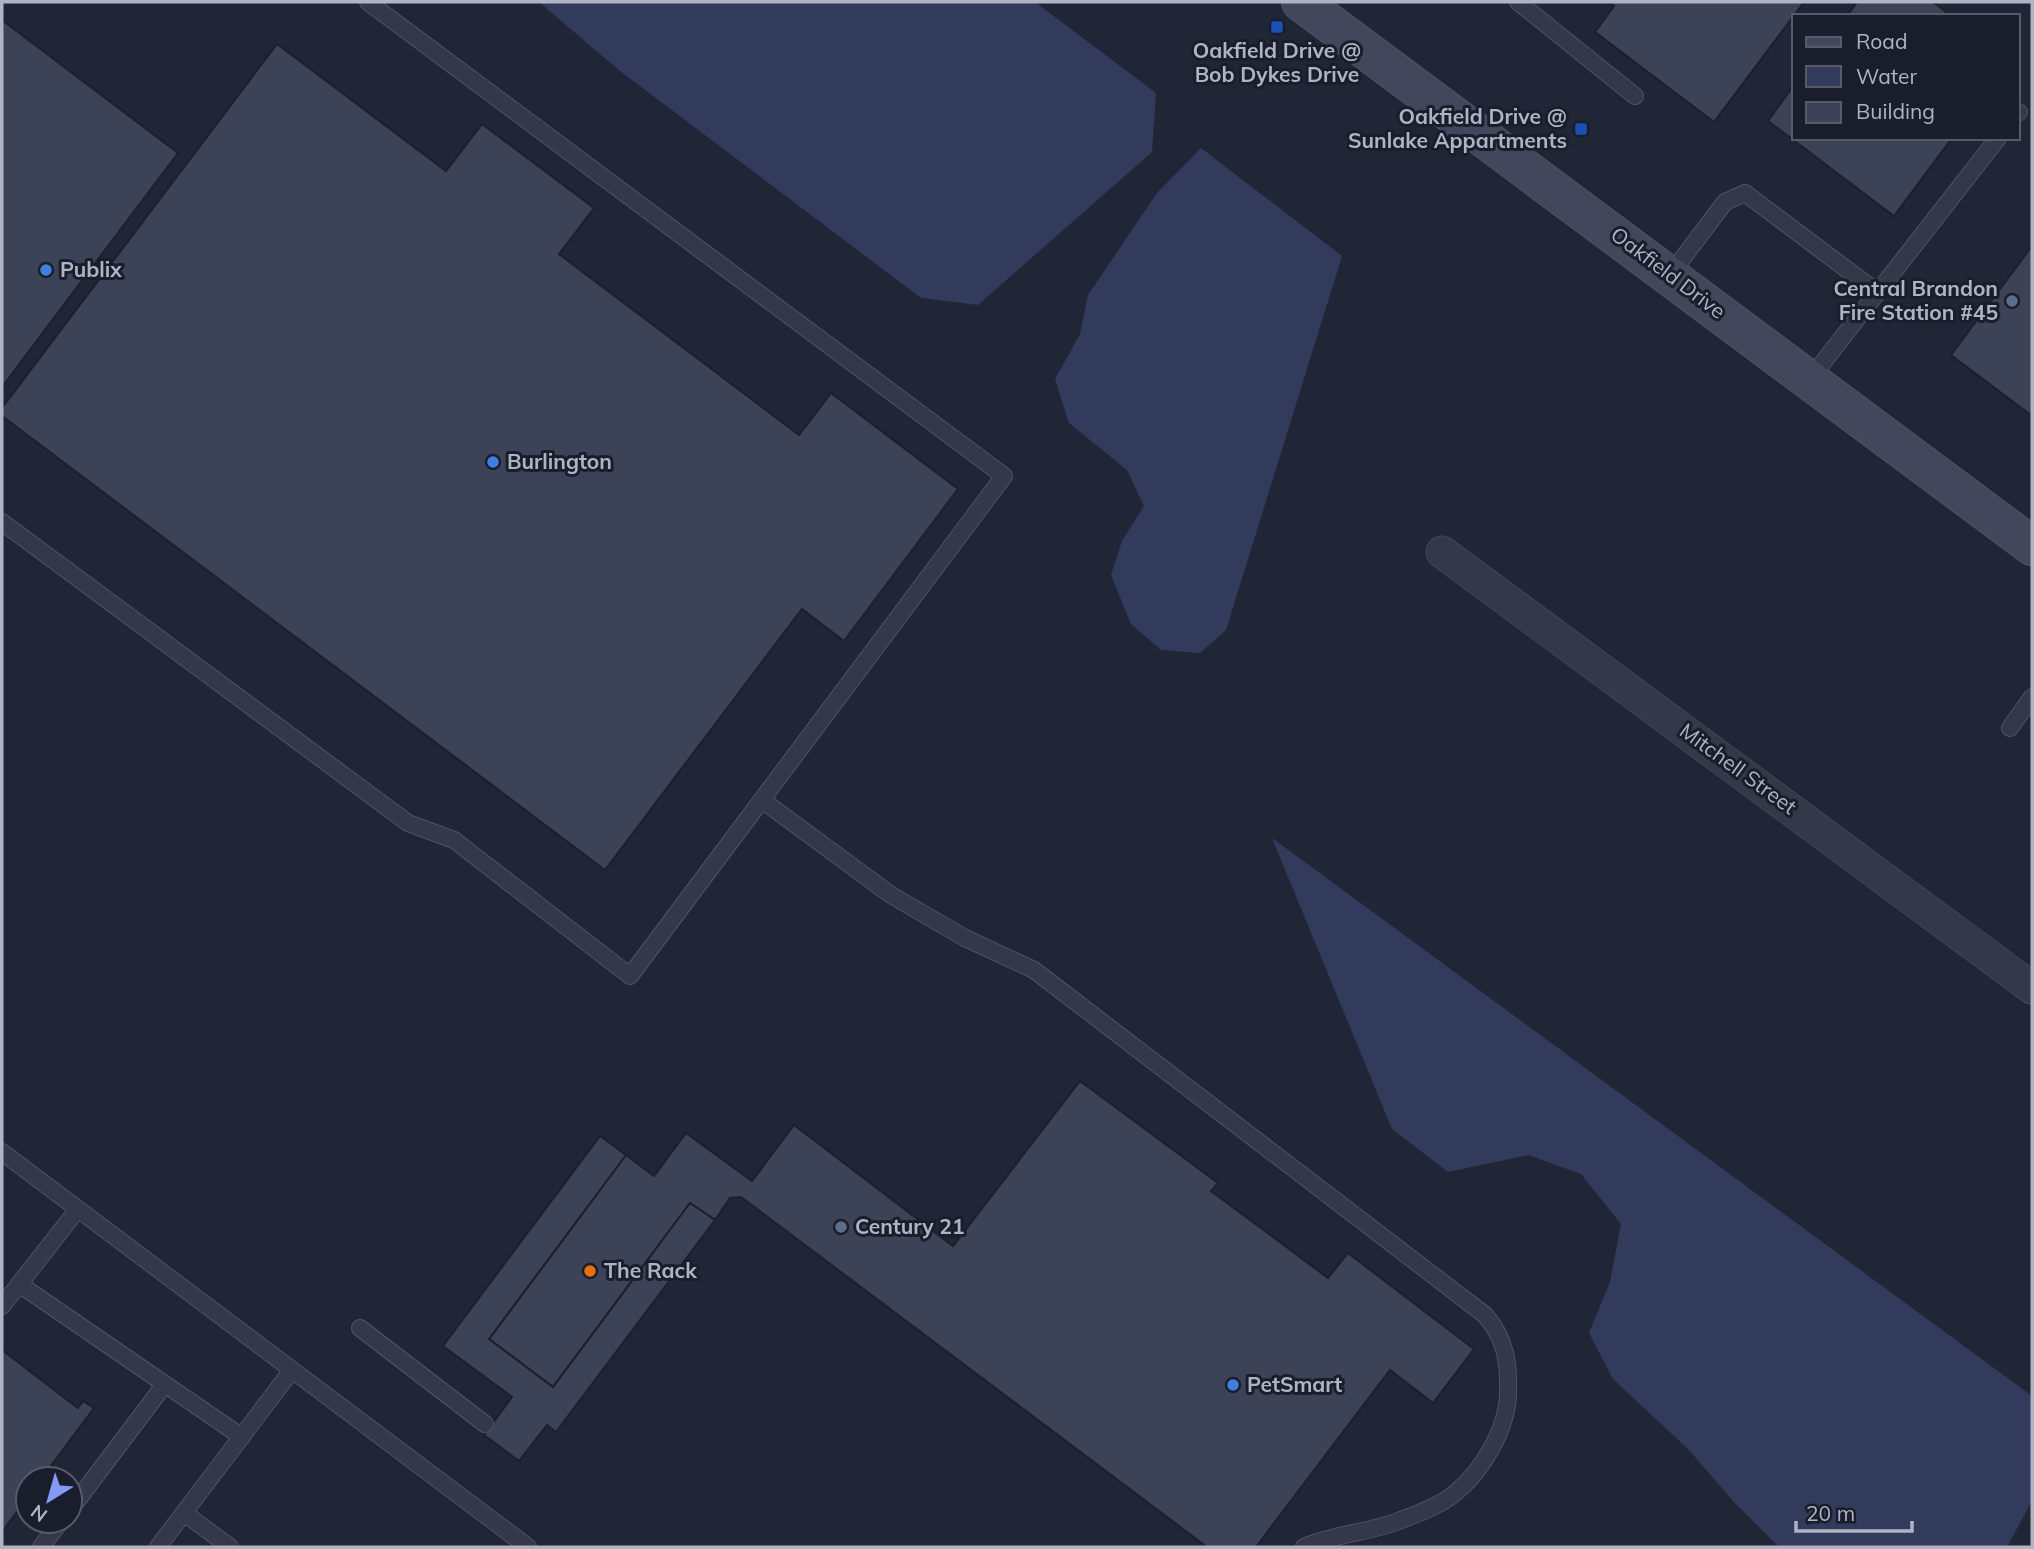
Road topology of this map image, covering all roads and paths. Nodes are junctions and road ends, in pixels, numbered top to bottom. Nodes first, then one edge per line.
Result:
1 (368, 2) edge
2 (1518, 2) edge
3 (1319, 6) edge
4 (1635, 96) dead end
5 (1996, 140) edge
6 (1670, 275) junction
7 (1877, 292) junction
8 (1810, 379) junction
9 (2, 522) edge
10 (2032, 546) edge
11 (1442, 552) dead end
12 (2032, 697) edge
13 (2010, 728) dead end
14 (762, 800) junction
15 (2032, 988) edge
16 (2, 1152) edge
17 (78, 1209) junction
18 (19, 1284) junction
19 (2, 1306) edge
20 (359, 1328) dead end
21 (292, 1370) junction
22 (165, 1384) junction
23 (485, 1424) dead end
24 (242, 1437) junction
25 (84, 1491) edge
26 (184, 1513) junction
27 (158, 1547) edge
28 (230, 1547) edge
29 (528, 1547) edge
30 (1304, 1547) edge

1 - 14 lane
2 - 4 lane
3 - 6 street, Oakfield Drive
5 - 7 lane
6 - 7 lane
6 - 8 street, Oakfield Drive
7 - 8 lane
8 - 10 street, Oakfield Drive
9 - 14 lane
11 - 15 street, Mitchell Street
12 - 13 lane
14 - 30 lane
16 - 17 lane
17 - 18 lane
17 - 21 lane
18 - 19 lane
18 - 22 lane
20 - 23 lane
21 - 24 lane
21 - 29 lane
22 - 24 lane
22 - 25 lane
24 - 26 lane
26 - 27 lane
26 - 28 lane

